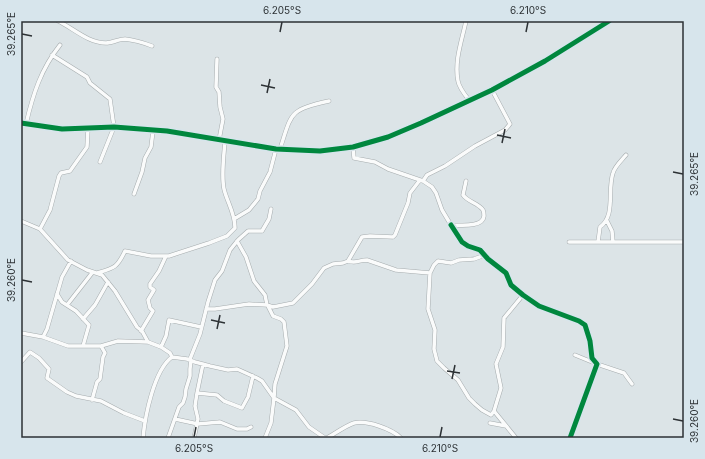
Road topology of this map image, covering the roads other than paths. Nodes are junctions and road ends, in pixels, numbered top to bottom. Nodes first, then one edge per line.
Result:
1 (58, 21) edge
2 (466, 21) edge
3 (609, 21) edge
4 (60, 45) dead end
5 (152, 46) dead end
6 (52, 55) junction
7 (217, 59) dead end
8 (492, 90) junction
9 (468, 100) junction
10 (329, 101) dead end
11 (23, 124) edge
12 (114, 127) junction
13 (88, 129) junction
14 (153, 131) junction
15 (219, 140) junction
16 (226, 142) junction
17 (353, 147) junction
18 (278, 149) junction
19 (626, 155) dead end
20 (100, 162) dead end
21 (421, 181) junction
22 (466, 181) dead end
23 (134, 194) dead end
24 (271, 209) dead end
25 (234, 219) junction
26 (21, 221) edge
27 (607, 221) junction
28 (451, 225) junction
29 (40, 229) junction
30 (237, 241) junction
31 (569, 242) dead end
32 (598, 242) junction
33 (613, 242) junction
34 (684, 242) edge
35 (485, 255) junction
36 (166, 256) junction
37 (71, 261) junction
38 (348, 261) junction
39 (92, 273) junction
40 (97, 273) junction
41 (430, 273) junction
42 (108, 282) junction
43 (57, 294) junction
44 (524, 295) junction
45 (67, 305) junction
46 (268, 306) junction
47 (206, 309) junction
48 (83, 319) junction
49 (202, 327) junction
50 (141, 331) junction
51 (21, 333) edge
52 (43, 337) junction
53 (148, 342) junction
54 (83, 346) junction
55 (101, 346) junction
56 (161, 347) junction
57 (575, 355) dead end
58 (172, 357) junction
59 (191, 360) junction
60 (21, 362) edge
61 (203, 364) junction
62 (597, 364) junction
63 (254, 376) junction
64 (632, 384) dead end
65 (196, 393) junction
66 (274, 398) junction
67 (92, 400) junction
68 (494, 411) junction
69 (174, 419) junction
70 (145, 421) junction
71 (490, 423) dead end
72 (198, 424) junction
73 (506, 426) junction
74 (251, 427) dead end
75 (143, 438) edge
76 (168, 438) edge
77 (194, 438) edge
78 (265, 438) edge
79 (326, 438) edge
80 (401, 438) edge
81 (516, 438) edge
82 (570, 438) edge

1 - 5 street
2 - 9 street
3 - 8 street
4 - 6 street
6 - 11 street
6 - 12 street
7 - 15 street
8 - 9 street
8 - 21 street
9 - 17 street
10 - 18 street
11 - 13 street
12 - 13 street
12 - 14 street
12 - 20 street
13 - 29 street
14 - 15 street
14 - 23 street
15 - 16 street
16 - 18 street
16 - 25 street
17 - 18 street
17 - 21 street
18 - 25 street
19 - 27 street
21 - 28 street
21 - 38 street
22 - 28 street
24 - 30 street
25 - 36 street
26 - 29 street
27 - 32 street
27 - 33 street
28 - 35 street
29 - 37 street
30 - 46 street
30 - 47 street
31 - 32 street
32 - 33 street
33 - 34 street
35 - 41 street
35 - 44 street
36 - 40 street
36 - 50 street
37 - 39 street
37 - 43 street
38 - 41 street
38 - 46 street
39 - 40 street
39 - 45 street
40 - 42 street
41 - 68 street
42 - 48 street
42 - 50 street
43 - 45 street
43 - 52 street
44 - 62 street
44 - 68 street
45 - 48 street
46 - 47 street
46 - 66 street
47 - 49 street
48 - 54 street
49 - 56 street
49 - 59 street
50 - 53 street
51 - 52 street
52 - 54 street
53 - 55 street
53 - 56 street
54 - 55 street
55 - 67 street
56 - 58 street
57 - 62 street
58 - 59 street
58 - 70 street
59 - 61 street
59 - 69 street
60 - 67 street
61 - 63 street
61 - 65 street
62 - 64 street
62 - 82 street
63 - 65 street
63 - 66 street
65 - 72 street
66 - 78 street
66 - 79 street
67 - 70 street
68 - 73 street
69 - 72 street
69 - 76 street
70 - 75 street
71 - 73 street
72 - 74 street
72 - 77 street
73 - 81 street
79 - 80 street

